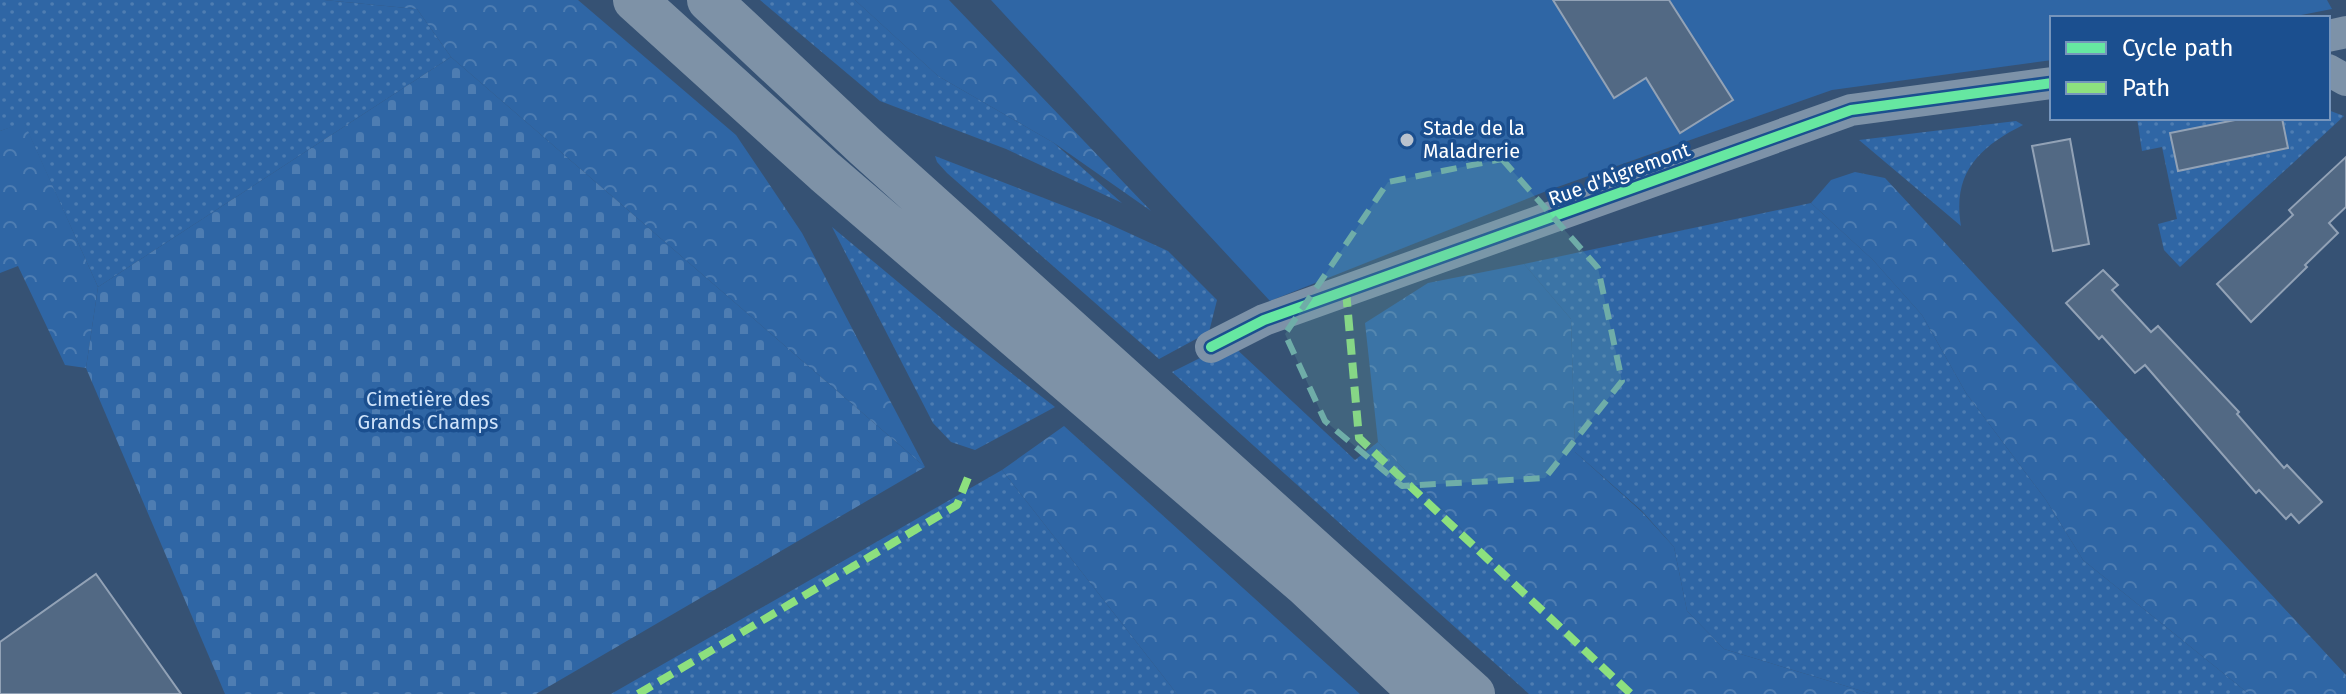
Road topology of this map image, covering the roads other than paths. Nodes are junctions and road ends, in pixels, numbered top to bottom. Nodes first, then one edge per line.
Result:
1 (623, 0) edge
2 (635, 0) edge
3 (706, 0) edge
4 (710, 67) junction
5 (2050, 83) edge
6 (1211, 347) dead end
7 (1422, 694) edge
8 (1473, 694) edge

1 - 4 highway
2 - 4 highway
3 - 8 highway
4 - 7 highway
5 - 6 street, Rue d'Aigremont

